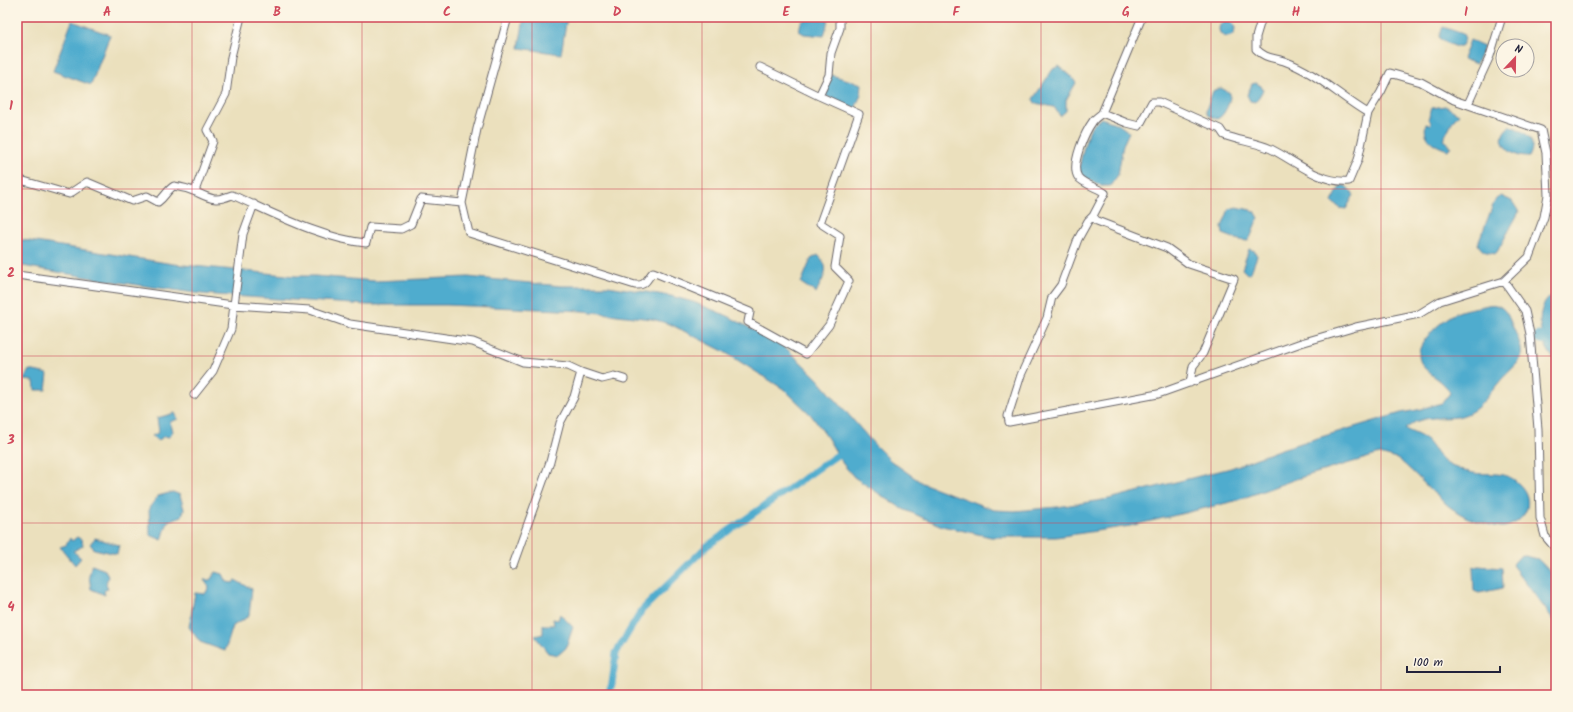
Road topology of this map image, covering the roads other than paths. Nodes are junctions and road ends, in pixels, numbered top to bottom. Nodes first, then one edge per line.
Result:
1 (241, 17) edge
2 (508, 17) edge
3 (840, 17) edge
4 (1142, 17) edge
5 (1262, 17) edge
6 (1502, 17) edge
7 (760, 67) dead end
8 (820, 96) junction
9 (1468, 104) junction
10 (1102, 113) junction
11 (1368, 114) junction
12 (17, 179) edge
13 (195, 192) junction
14 (254, 204) junction
15 (462, 204) junction
16 (1093, 216) junction
17 (17, 275) edge
18 (1504, 281) junction
19 (233, 303) junction
20 (582, 372) junction
21 (624, 379) dead end
22 (1190, 383) junction
23 (194, 395) dead end
24 (1556, 549) edge
25 (513, 565) dead end

1 - 13 street
2 - 15 street
3 - 8 street
4 - 10 street
5 - 11 street
6 - 9 street
7 - 8 street
8 - 15 street
9 - 11 street
9 - 18 street
10 - 11 street
10 - 16 street
12 - 13 street
13 - 14 street
14 - 15 street
14 - 19 street
16 - 22 street
16 - 22 street
17 - 19 street
18 - 22 street
18 - 24 street
19 - 20 street
19 - 23 street
20 - 21 street
20 - 25 street

